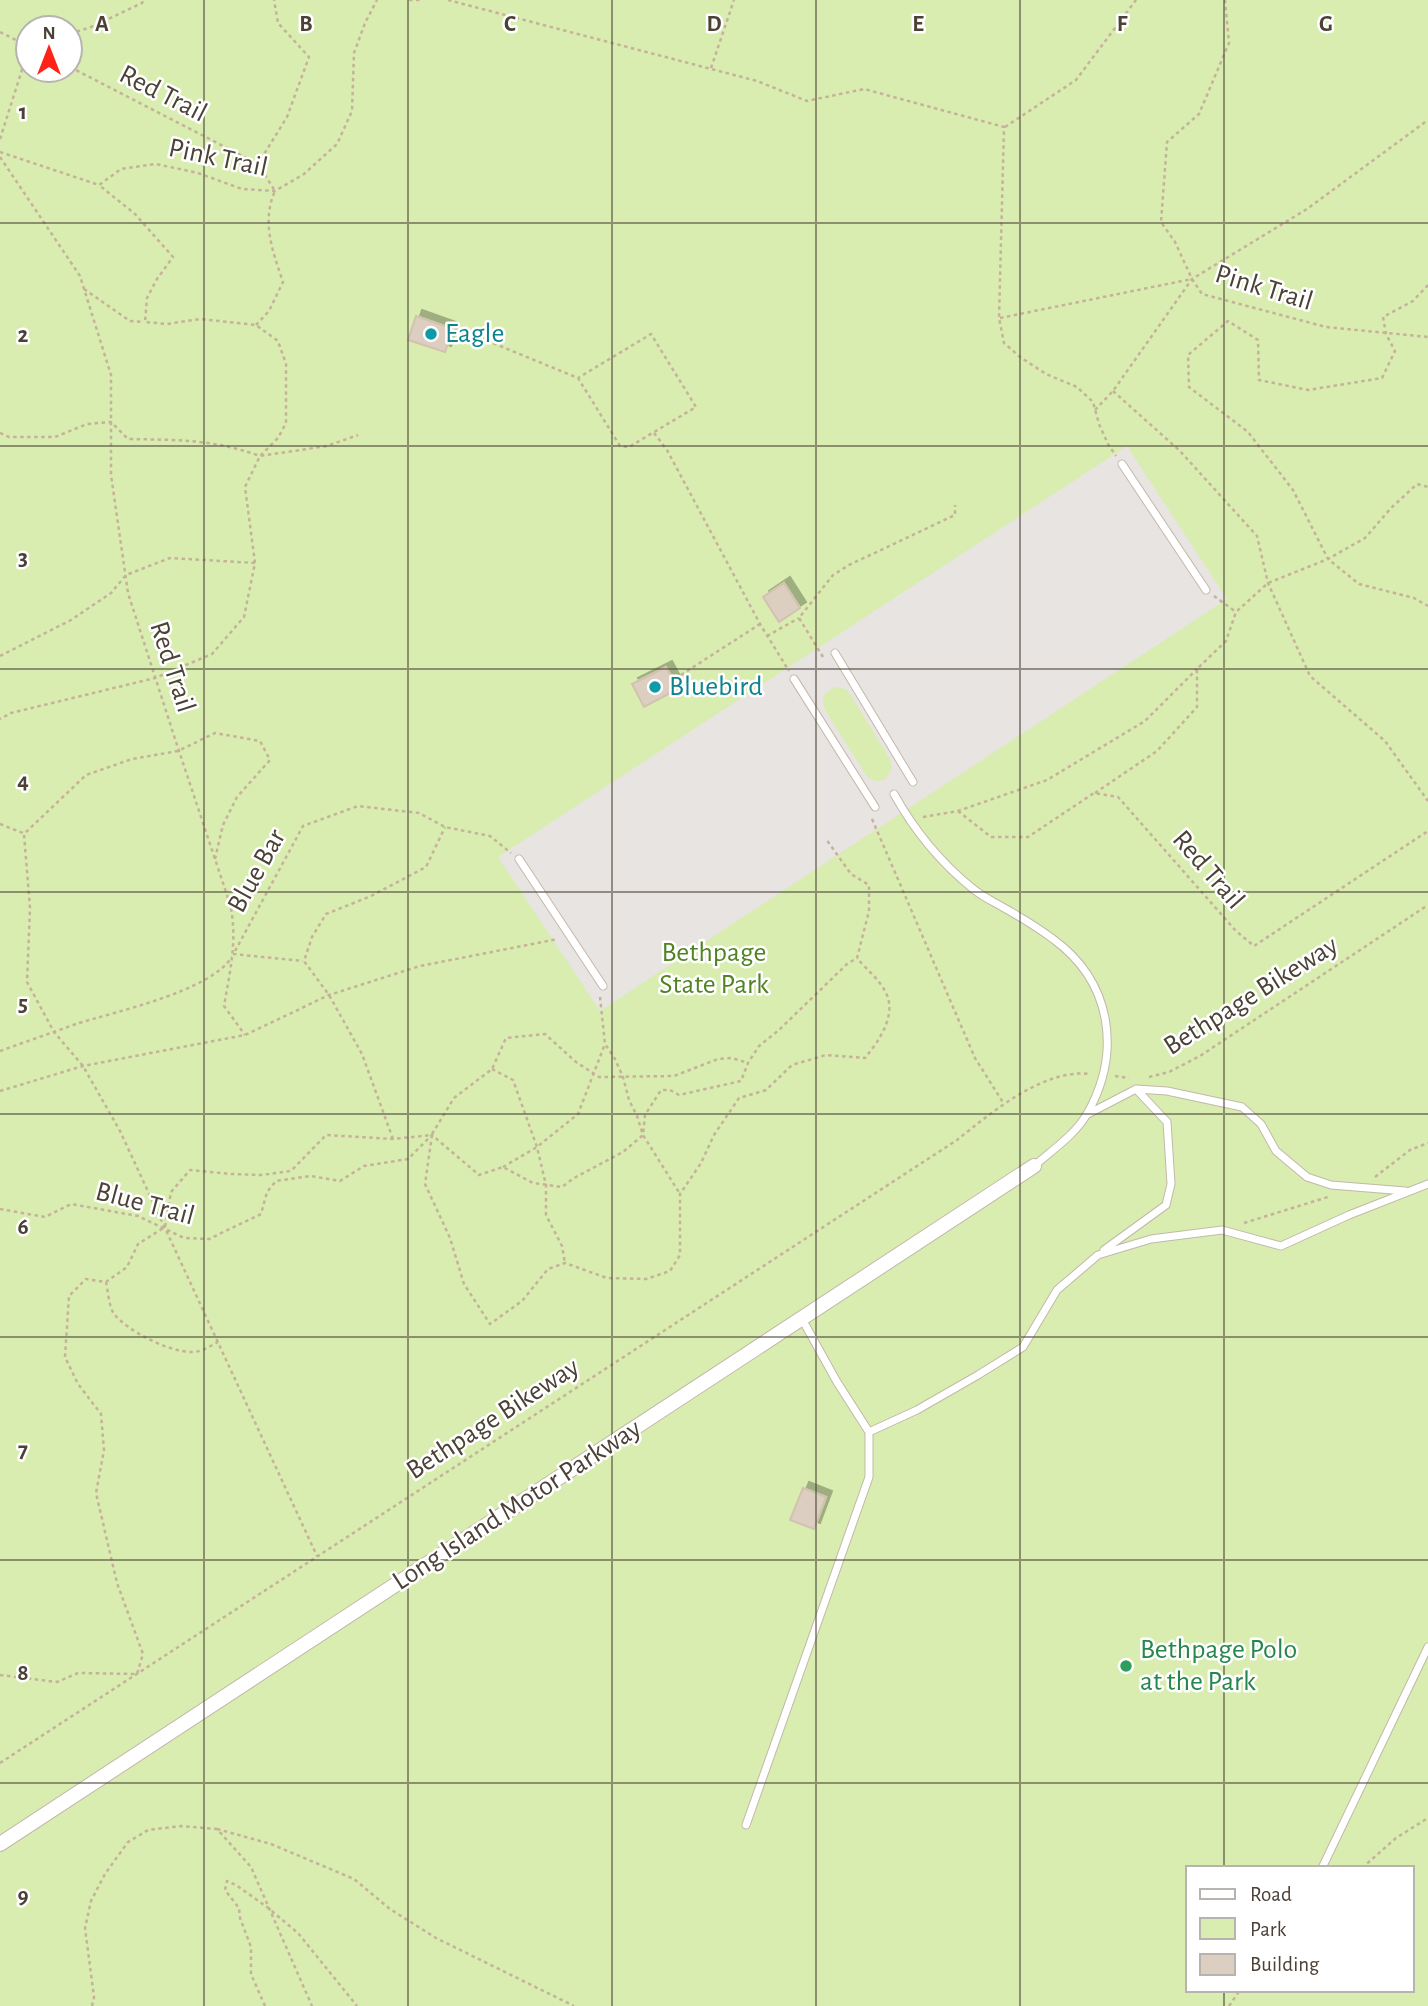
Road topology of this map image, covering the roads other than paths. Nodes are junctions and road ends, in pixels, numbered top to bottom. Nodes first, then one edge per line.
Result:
1 (1122, 464) road end
2 (1206, 590) road end
3 (835, 653) dead end
4 (794, 680) road end
5 (913, 782) dead end
6 (894, 794) dead end
7 (872, 809) road end
8 (519, 859) road end
9 (601, 989) road end
10 (1136, 1089) junction
11 (1086, 1115) junction
12 (1034, 1166) joint
13 (1428, 1184) edge
14 (1409, 1191) junction
15 (1098, 1255) junction
16 (802, 1318) junction
17 (869, 1432) junction
18 (1428, 1647) edge
19 (746, 1825) dead end
20 (0, 1844) edge
21 (1323, 1866) edge

1 - 2 lane
3 - 5 lane
4 - 7 lane
6 - 11 lane
8 - 9 lane
10 - 11 lane
10 - 14 lane
10 - 15 lane
11 - 12 lane
12 - 16 street, Long Island Motor Parkway
13 - 14 lane
14 - 15 lane
15 - 17 lane
16 - 17 lane
16 - 20 street, Long Island Motor Parkway
17 - 19 lane
18 - 21 lane

